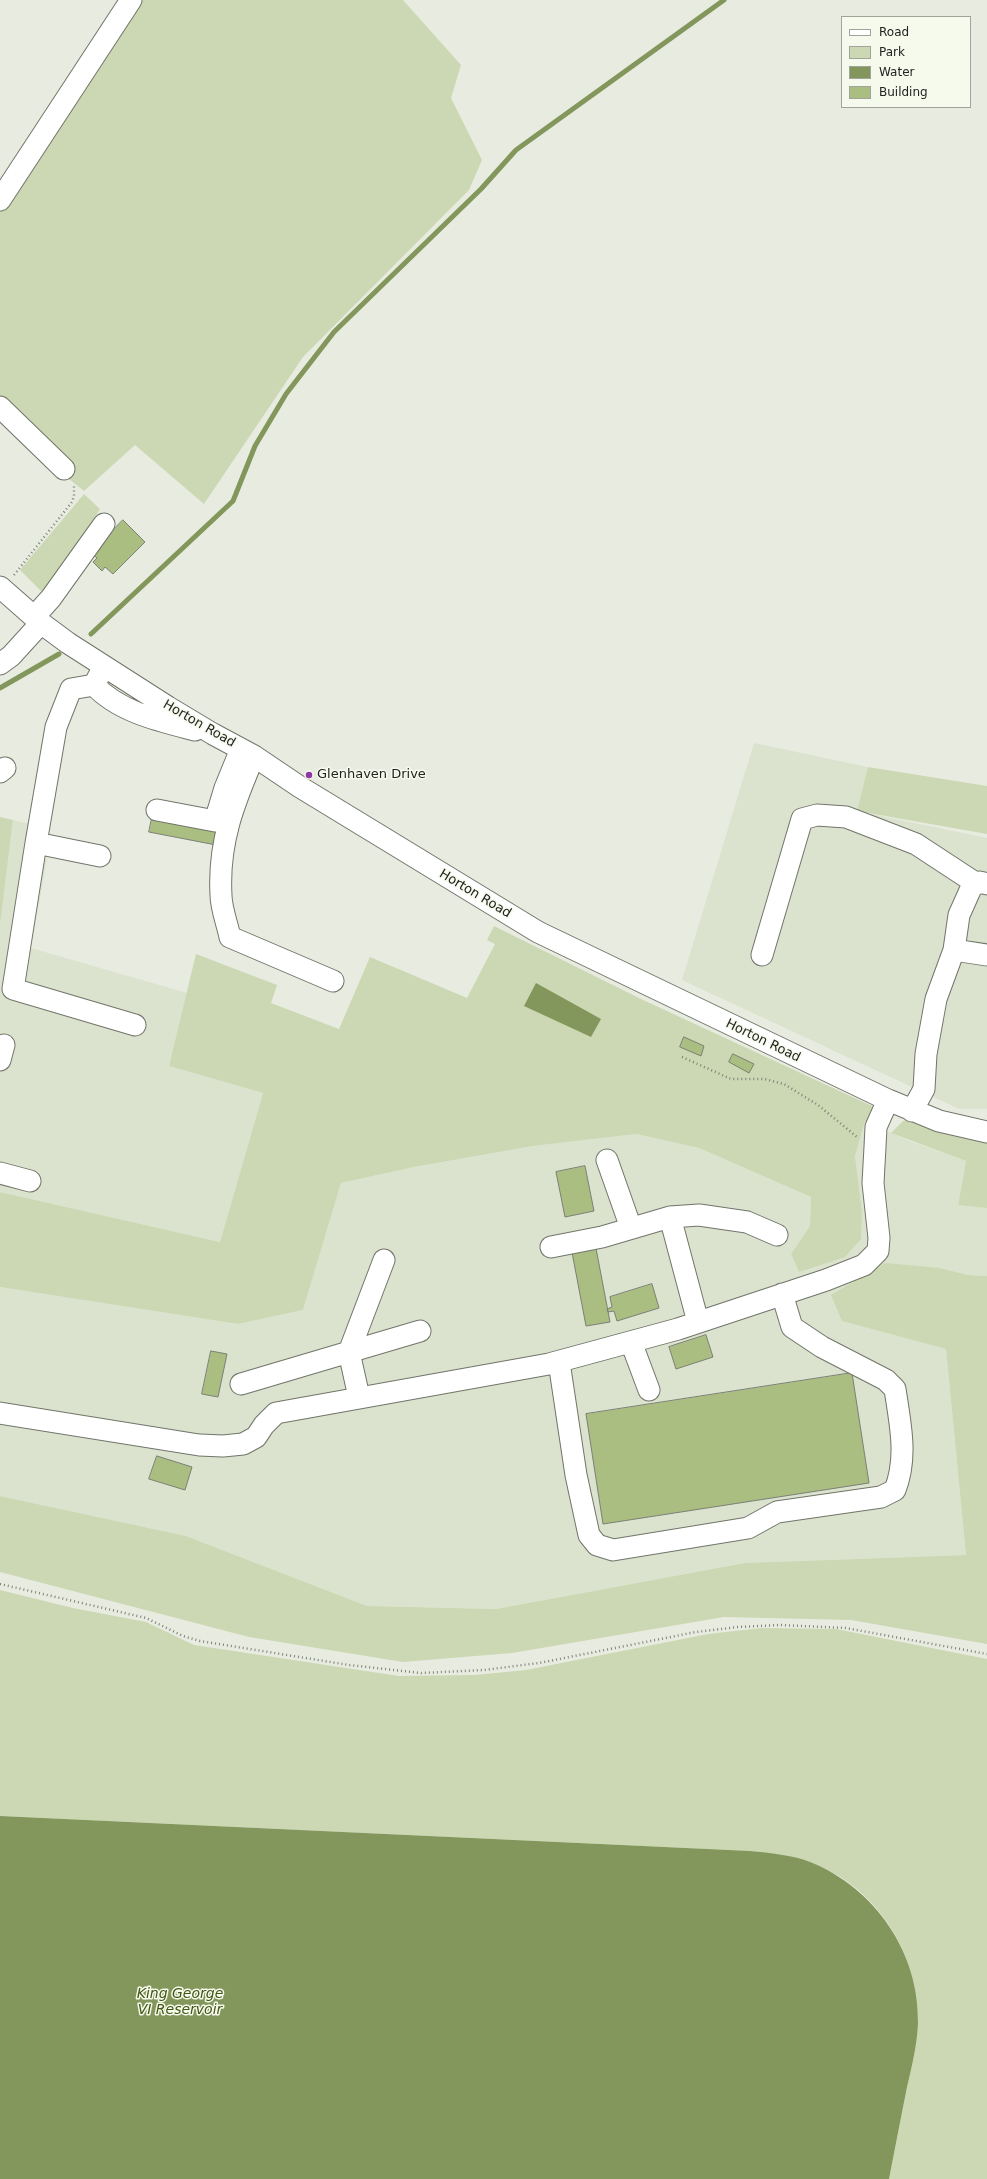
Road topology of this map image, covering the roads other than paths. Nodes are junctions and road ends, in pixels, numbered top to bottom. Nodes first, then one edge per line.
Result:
1 (131, 0) edge
2 (0, 200) edge
3 (0, 407) edge
4 (64, 469) road end
5 (104, 524) dead end
6 (2, 588) edge
7 (38, 620) junction
8 (0, 664) edge
9 (104, 666) junction
10 (94, 685) junction
11 (213, 734) junction
12 (248, 752) junction
13 (158, 810) dead end
14 (36, 843) junction
15 (100, 856) dead end
16 (982, 884) edge
17 (954, 950) junction
18 (762, 955) dead end
19 (987, 955) edge
20 (333, 981) dead end
21 (135, 1025) dead end
22 (888, 1100) junction
23 (912, 1111) junction
24 (987, 1132) edge
25 (607, 1160) dead end
26 (0, 1173) edge
27 (30, 1181) dead end
28 (670, 1217) junction
29 (631, 1228) junction
30 (777, 1235) dead end
31 (551, 1247) dead end
32 (384, 1260) dead end
33 (782, 1294) junction
34 (698, 1322) junction
35 (420, 1331) dead end
36 (631, 1342) junction
37 (349, 1352) junction
38 (559, 1362) junction
39 (241, 1384) dead end
40 (649, 1390) dead end
41 (359, 1397) junction
42 (0, 1413) edge

1 - 2 street
3 - 4 street
5 - 7 street
6 - 7 street, Horton Road
7 - 8 street
7 - 9 street, Horton Road
9 - 10 street
9 - 11 street, Horton Road
10 - 11 street
10 - 14 street
11 - 12 street, Horton Road
12 - 13 street
12 - 20 street
12 - 22 street, Horton Road
14 - 15 street
14 - 21 street
16 - 17 street
16 - 18 street
17 - 19 street
17 - 23 street
22 - 23 street, Horton Road
22 - 33 street
23 - 24 street, Horton Road
25 - 29 street
26 - 27 street
28 - 29 street
28 - 30 street
28 - 34 street
29 - 31 street
32 - 37 street
33 - 34 street
33 - 38 street
34 - 36 street
35 - 37 street
36 - 38 street
36 - 40 street
37 - 39 street
37 - 41 street
38 - 41 street
41 - 42 street

